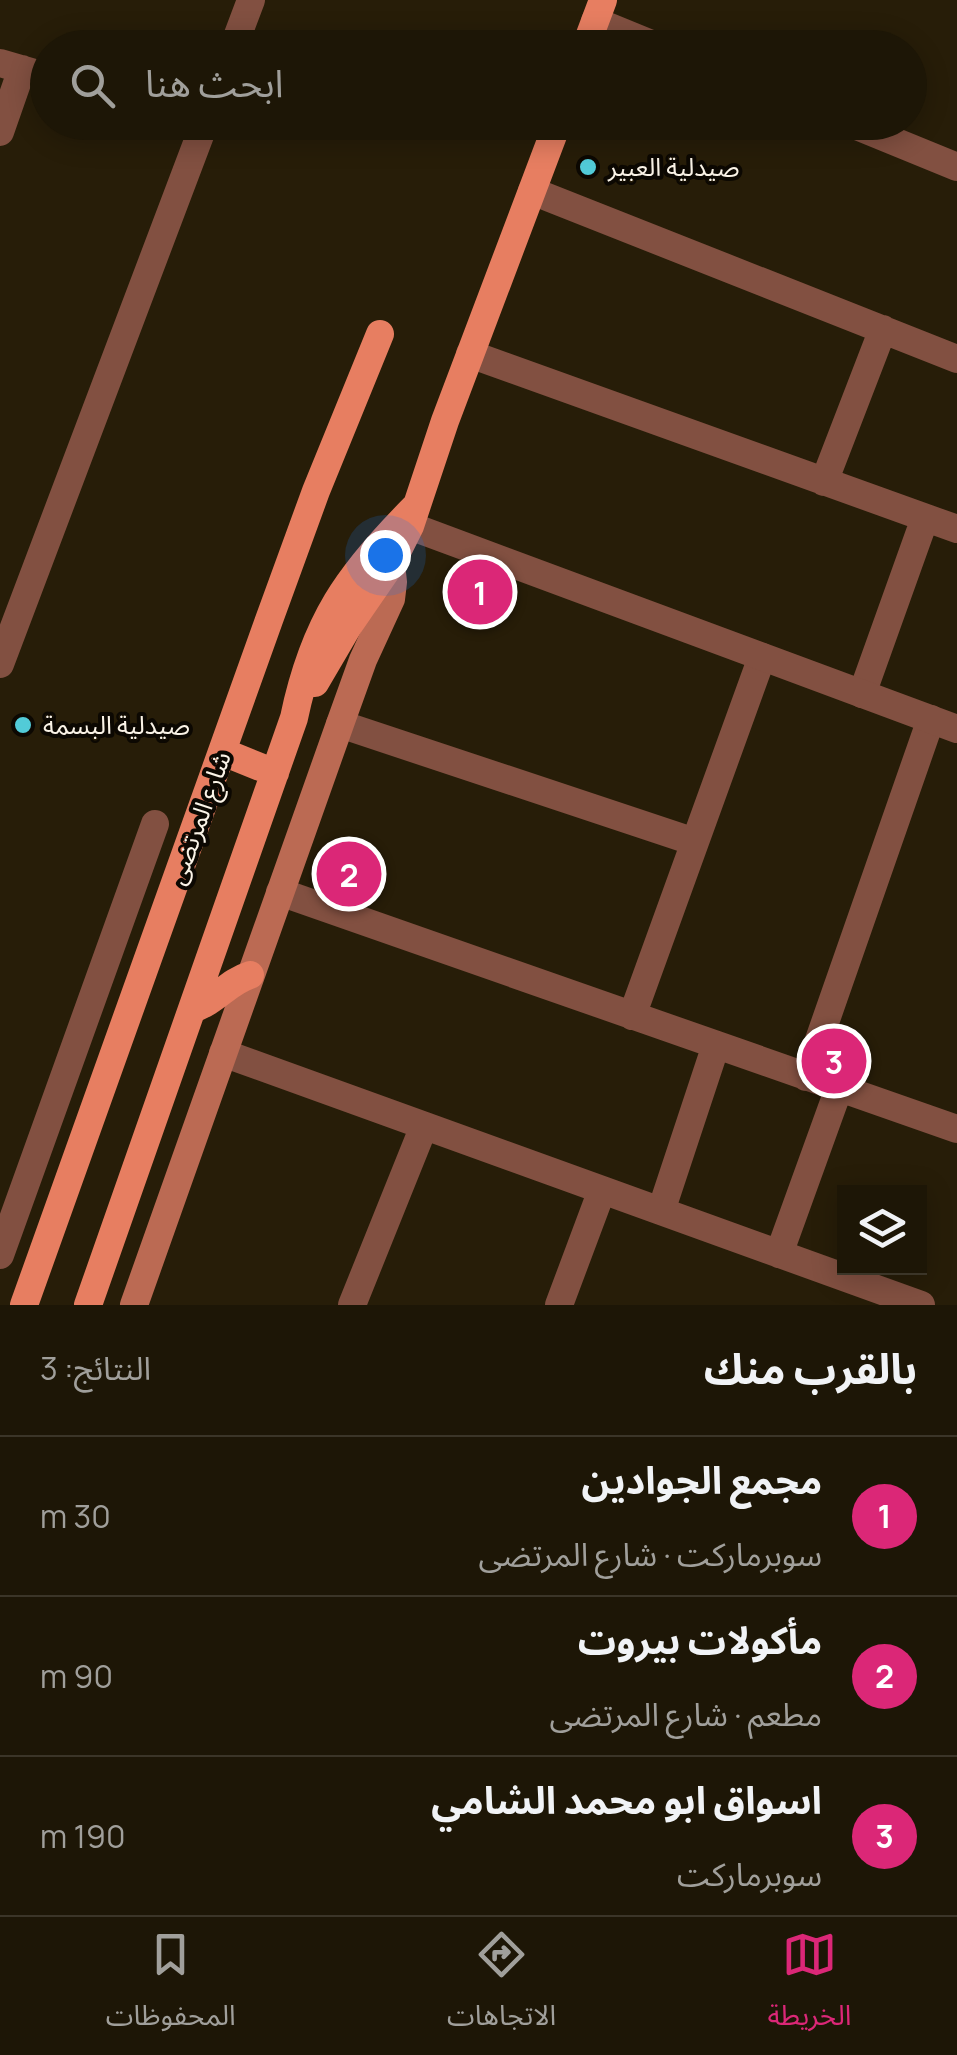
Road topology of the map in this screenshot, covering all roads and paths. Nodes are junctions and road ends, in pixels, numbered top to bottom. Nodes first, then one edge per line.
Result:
1 (252, 0) edge
2 (241, 30) edge
3 (23, 70) edge
4 (0, 132) edge
5 (198, 140) edge
6 (551, 140) edge
7 (891, 140) edge
8 (957, 167) edge
9 (532, 191) junction
10 (883, 329) junction
11 (380, 334) dead end
12 (470, 354) junction
13 (957, 358) edge
14 (824, 482) junction
15 (413, 516) junction
16 (925, 518) junction
17 (957, 529) edge
18 (390, 564) junction
19 (6, 630) edge
20 (320, 656) junction
21 (762, 657) junction
22 (0, 664) edge
23 (862, 694) junction
24 (340, 724) junction
25 (944, 724) edge
26 (223, 752) junction
27 (275, 773) junction
28 (155, 824) dead end
29 (695, 842) junction
30 (280, 892) junction
31 (250, 975) junction
32 (192, 1009) junction
33 (632, 1016) junction
34 (716, 1045) junction
35 (222, 1053) junction
36 (806, 1076) junction
37 (840, 1088) junction
38 (424, 1126) junction
39 (957, 1129) edge
40 (602, 1190) junction
41 (661, 1211) junction
42 (780, 1254) junction
43 (0, 1255) edge
44 (24, 1305) edge
45 (88, 1305) edge
46 (134, 1305) edge
47 (352, 1305) edge
48 (559, 1305) edge
49 (920, 1305) edge

1 - 2 street
3 - 4 street
5 - 19 street
6 - 9 main road
7 - 8 street
9 - 10 street
9 - 12 main road
10 - 13 street
10 - 14 street
11 - 26 main road, شارع المرتضى
12 - 14 street
12 - 15 main road
14 - 16 street
15 - 18 main road
15 - 20 main road
15 - 21 street
16 - 17 street
16 - 23 street
18 - 20 main road
18 - 24 main road
19 - 22 street
20 - 27 main road
21 - 23 street
21 - 29 street
23 - 25 street
24 - 29 street
24 - 30 main road
25 - 36 street
26 - 27 main road
26 - 44 main road, شارع المرتضى
27 - 32 main road
28 - 43 street
29 - 33 street
30 - 31 main road
30 - 33 street
31 - 32 main road
31 - 35 main road
32 - 45 main road
33 - 34 street
34 - 36 street
34 - 41 street
35 - 38 street
35 - 46 main road
36 - 37 street
37 - 39 street
37 - 42 street
38 - 40 street
38 - 47 street
40 - 41 street
40 - 48 street
41 - 42 street
42 - 49 street

